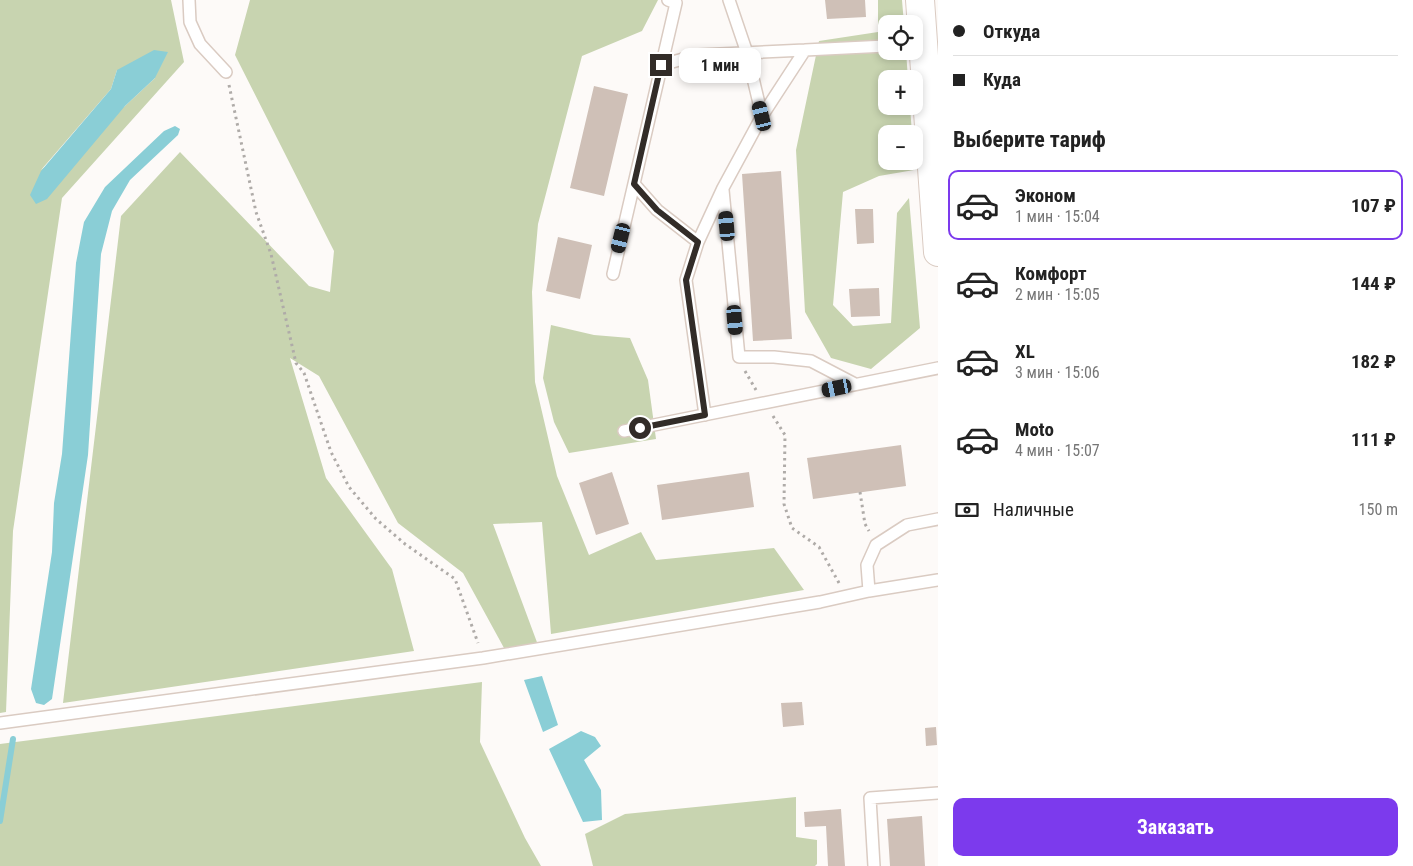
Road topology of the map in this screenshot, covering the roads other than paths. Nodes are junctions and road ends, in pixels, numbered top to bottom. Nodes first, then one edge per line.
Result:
1 (189, 0) edge
2 (668, 0) edge
3 (729, 0) edge
4 (920, 0) edge
5 (919, 15) edge
6 (878, 46) edge
7 (805, 50) junction
8 (747, 53) junction
9 (920, 60) edge
10 (661, 65) junction
11 (226, 72) road end
12 (762, 116) junction
13 (634, 184) junction
14 (723, 188) junction
15 (698, 242) junction
16 (938, 252) edge
17 (613, 274) dead end
18 (938, 368) edge
19 (855, 384) junction
20 (705, 415) junction
21 (624, 431) dead end
22 (938, 519) edge
23 (938, 580) edge
24 (869, 591) junction
25 (0, 723) edge
26 (938, 793) edge
27 (874, 866) edge

1 - 11 lane
2 - 10 lane
3 - 8 lane
4 - 5 street
6 - 7 lane
7 - 8 lane
7 - 12 lane
8 - 10 lane
8 - 12 lane
9 - 16 street
10 - 13 lane
12 - 14 lane
13 - 15 lane
13 - 17 lane
14 - 15 lane
14 - 19 lane
15 - 20 lane
18 - 19 lane
19 - 20 lane
20 - 21 lane
22 - 24 lane
23 - 24 lane
24 - 25 lane
26 - 27 lane

